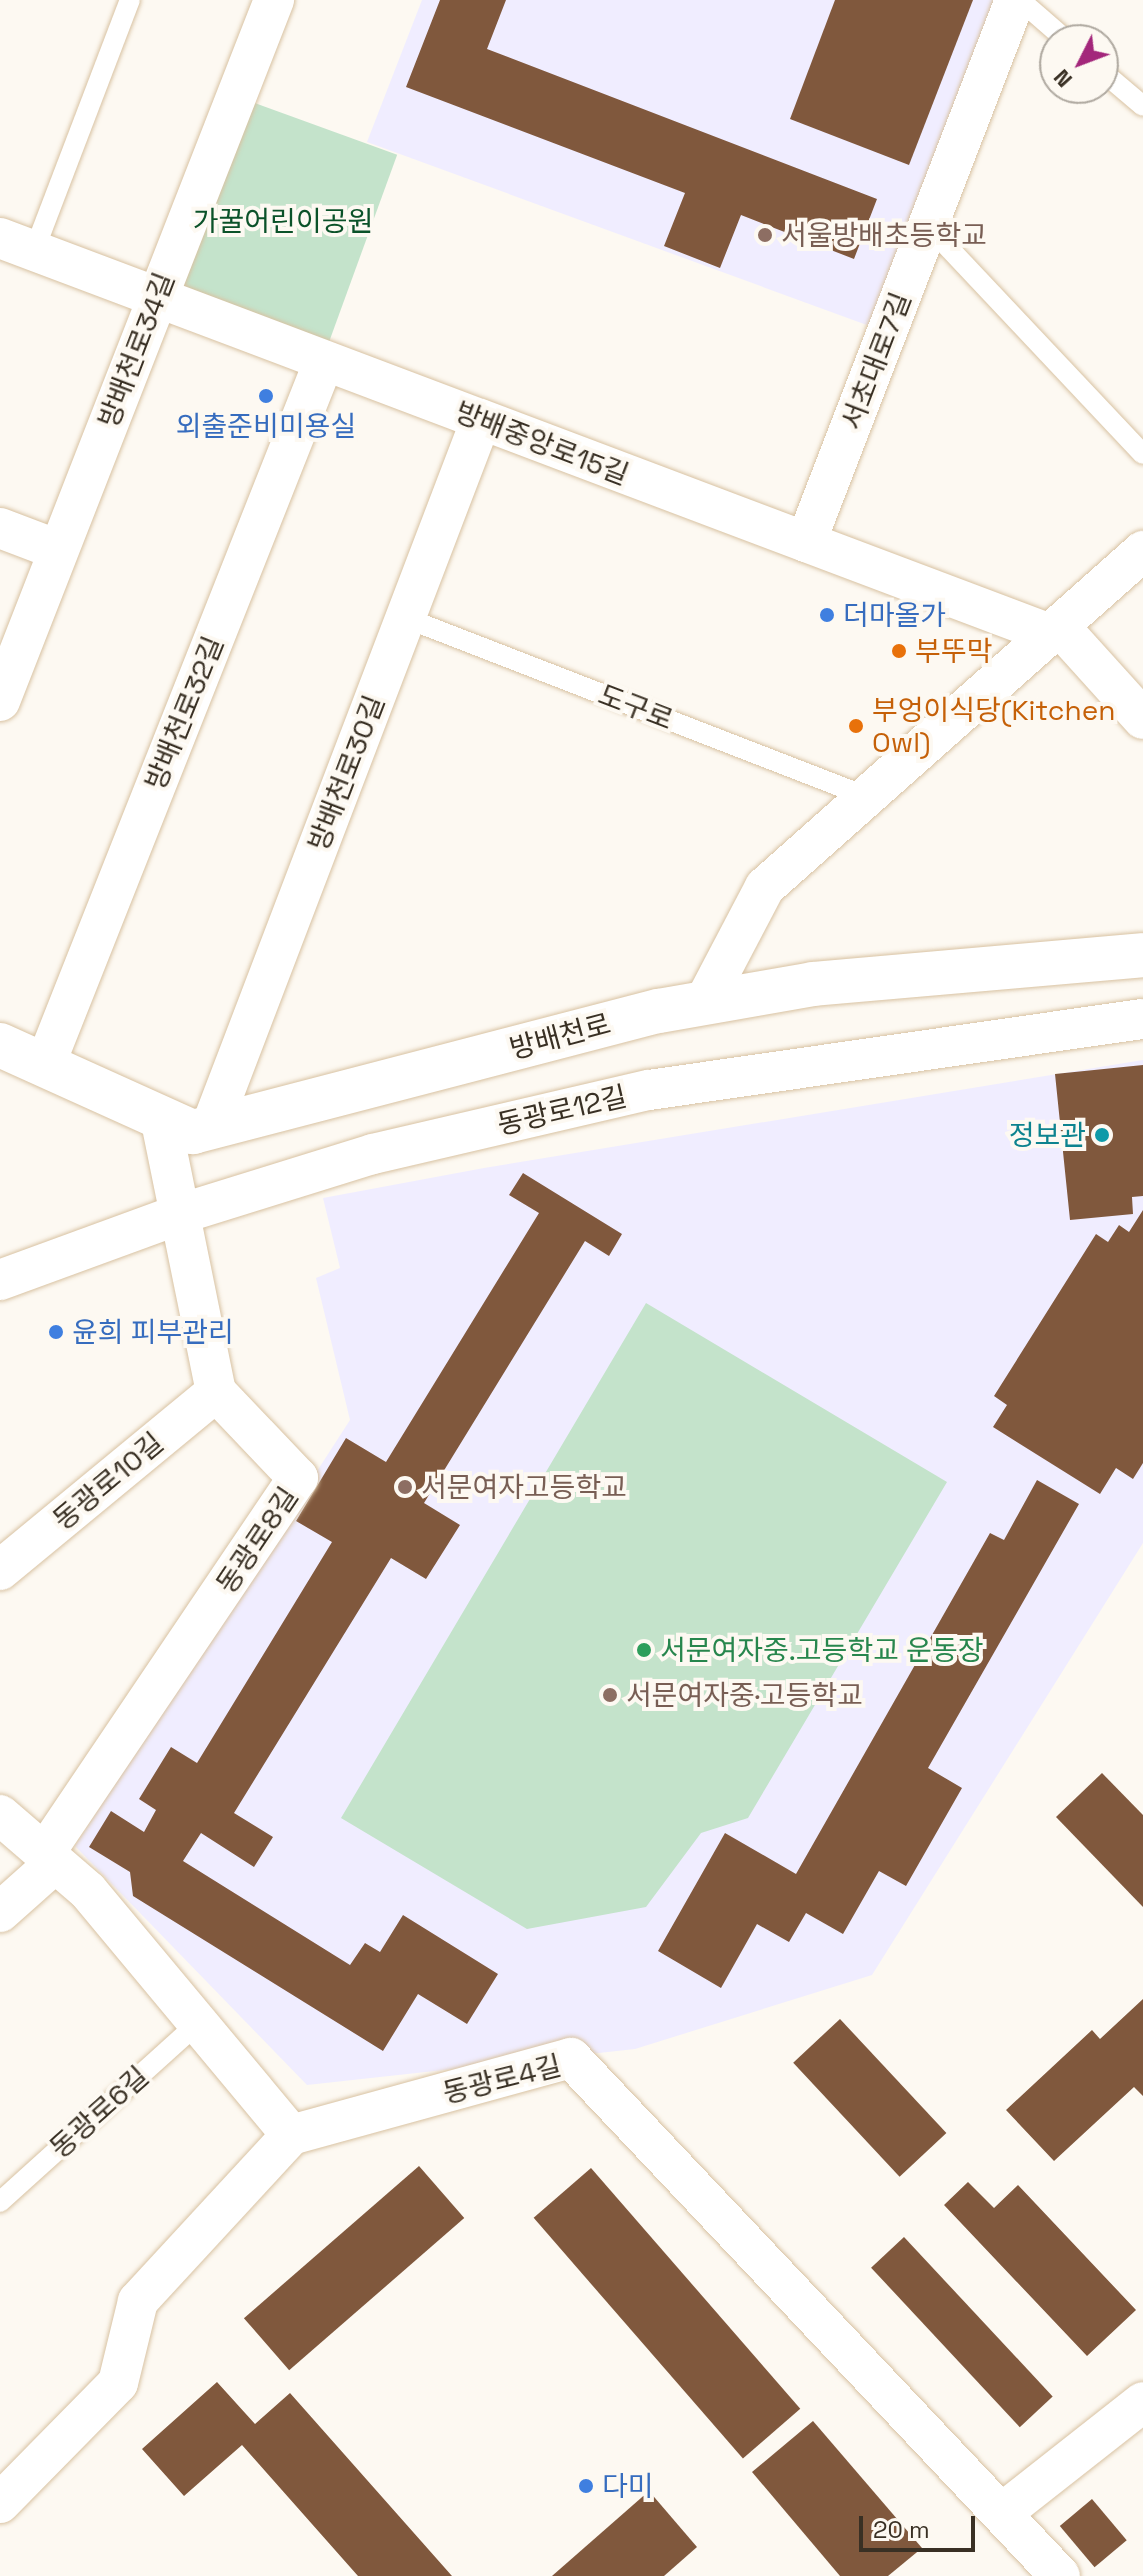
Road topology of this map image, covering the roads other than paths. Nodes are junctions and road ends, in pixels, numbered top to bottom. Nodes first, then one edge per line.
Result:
1 (130, 0) edge
2 (274, 0) edge
3 (1018, 0) edge
4 (1047, 24) edge
5 (1119, 86) edge
6 (1143, 106) edge
7 (928, 226) junction
8 (17, 244) edge
9 (157, 298) junction
10 (324, 361) junction
11 (481, 420) junction
12 (1143, 454) edge
13 (0, 528) edge
14 (806, 542) junction
15 (58, 550) junction
16 (1143, 551) edge
17 (406, 618) junction
18 (1054, 630) junction
19 (0, 701) edge
20 (1143, 719) edge
21 (867, 797) junction
22 (1143, 955) edge
23 (704, 1003) junction
24 (1143, 1019) edge
25 (0, 1045) edge
26 (45, 1065) junction
27 (160, 1117) junction
28 (211, 1127) junction
29 (180, 1214) junction
30 (0, 1280) edge
31 (216, 1392) junction
32 (0, 1570) edge
33 (0, 1815) edge
34 (50, 1858) junction
35 (0, 1912) edge
36 (198, 2023) junction
37 (291, 2135) junction
38 (0, 2202) edge
39 (1143, 2402) edge
40 (0, 2503) edge
41 (1002, 2513) junction
42 (1060, 2576) edge

1 - 8 lane, 방배중앙로15길
2 - 9 street, 방배천로34길
3 - 4 lane
3 - 7 street, 서초대로7길
5 - 6 lane
7 - 12 lane
7 - 14 street, 서초대로7길
8 - 9 street, 방배중앙로15길
9 - 10 street, 방배중앙로15길
9 - 15 street, 방배천로34길
10 - 11 street, 방배중앙로15길
10 - 26 street, 방배천로32길
11 - 14 street, 방배중앙로15길
11 - 17 street, 방배천로30길
13 - 15 street
14 - 18 street, 방배중앙로15길
15 - 19 street, 방배천로34길
16 - 18 street
17 - 21 lane, 도구로
17 - 28 street, 방배천로30길
18 - 20 street
18 - 21 street
21 - 23 street
22 - 23 street, 방배천로
23 - 28 street, 방배천로
24 - 29 street, 동광로12길
25 - 26 street, 방배천로
26 - 27 street, 방배천로
27 - 28 street, 방배천로
27 - 29 street
29 - 30 street, 동광로12길
29 - 31 street
31 - 32 street, 동광로10길
31 - 34 street, 동광로8길
33 - 34 street
34 - 35 street, 동광로8길
34 - 36 street
36 - 37 street
36 - 38 lane, 동광로6길
37 - 40 street
37 - 41 street, 동광로4길
39 - 41 street
41 - 42 street

